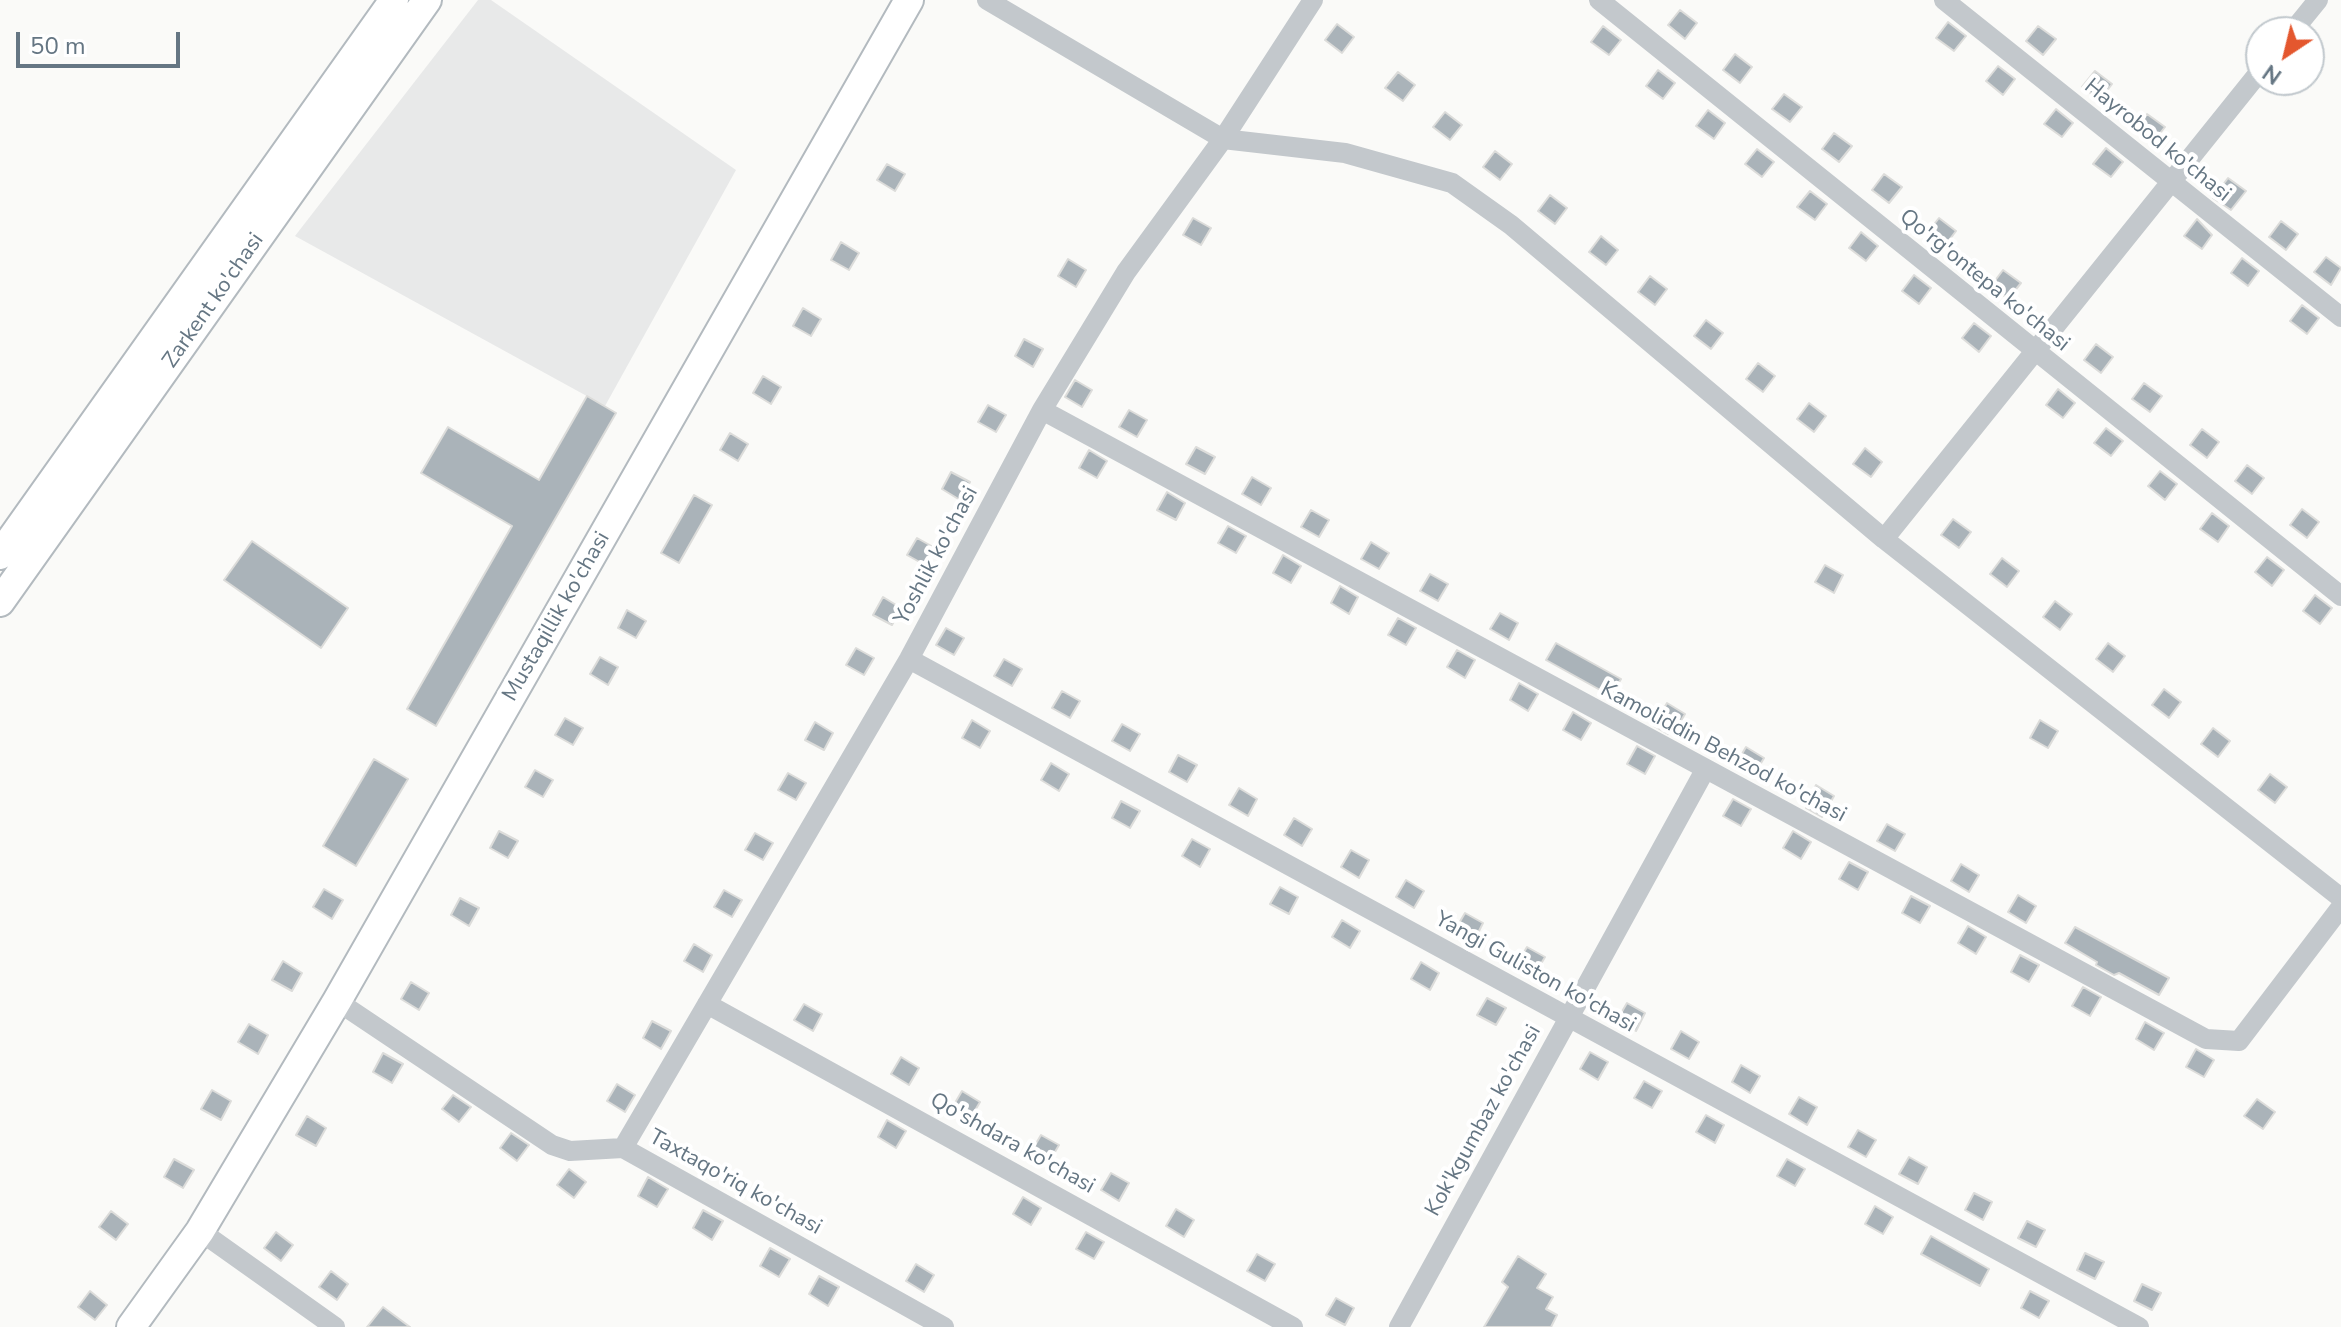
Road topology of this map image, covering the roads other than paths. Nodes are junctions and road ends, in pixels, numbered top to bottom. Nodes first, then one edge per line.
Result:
1 (394, 0) edge
2 (427, 0) edge
3 (909, 0) edge
4 (987, 0) edge
5 (1313, 0) edge
6 (1599, 0) edge
7 (1944, 0) edge
8 (2318, 0) edge
9 (2305, 16) edge
10 (2245, 90) edge
11 (1223, 139) junction
12 (2169, 183) junction
13 (2341, 317) edge
14 (2035, 353) junction
15 (1042, 410) junction
16 (1884, 539) junction
17 (0, 555) edge
18 (2341, 596) edge
19 (0, 602) edge
20 (909, 659) junction
21 (1705, 770) junction
22 (2341, 898) edge
23 (2341, 907) edge
24 (337, 1001) junction
25 (707, 1004) junction
26 (1567, 1019) junction
27 (623, 1148) junction
28 (200, 1231) junction
29 (131, 1327) edge
30 (335, 1327) edge
31 (944, 1327) edge
32 (1293, 1327) edge
33 (1399, 1327) edge
34 (2139, 1327) edge

1 - 17 main road, Zarkent ko'chasi
2 - 19 main road, Zarkent ko'chasi
3 - 24 main road, Mustaqillik ko'chasi
4 - 11 street
5 - 11 street, Yoshlik ko'chasi
6 - 14 street, Qo'rg'ontepa ko'chasi
7 - 12 street, Hayrobod ko'chasi
8 - 9 street
10 - 12 street
11 - 15 street, Yoshlik ko'chasi
11 - 16 street
12 - 13 street, Hayrobod ko'chasi
12 - 14 street
14 - 16 street
14 - 18 street, Qo'rg'ontepa ko'chasi
15 - 20 street, Yoshlik ko'chasi
15 - 21 street, Kamoliddin Behzod ko'chasi
16 - 22 street
20 - 25 street, Yoshlik ko'chasi
20 - 26 street, Yangi Guliston ko'chasi
21 - 23 street, Kamoliddin Behzod ko'chasi
21 - 26 street, Kok'kgumbaz ko'chasi
24 - 27 street, Taxtaqo'riq ko'chasi
24 - 28 main road, Mustaqillik ko'chasi
25 - 27 street, Yoshlik ko'chasi
25 - 32 street, Qo'shdara ko'chasi
26 - 33 street, Kok'kgumbaz ko'chasi
26 - 34 street, Yangi Guliston ko'chasi
27 - 31 street, Taxtaqo'riq ko'chasi
28 - 29 main road, Mustaqillik ko'chasi
28 - 30 street

